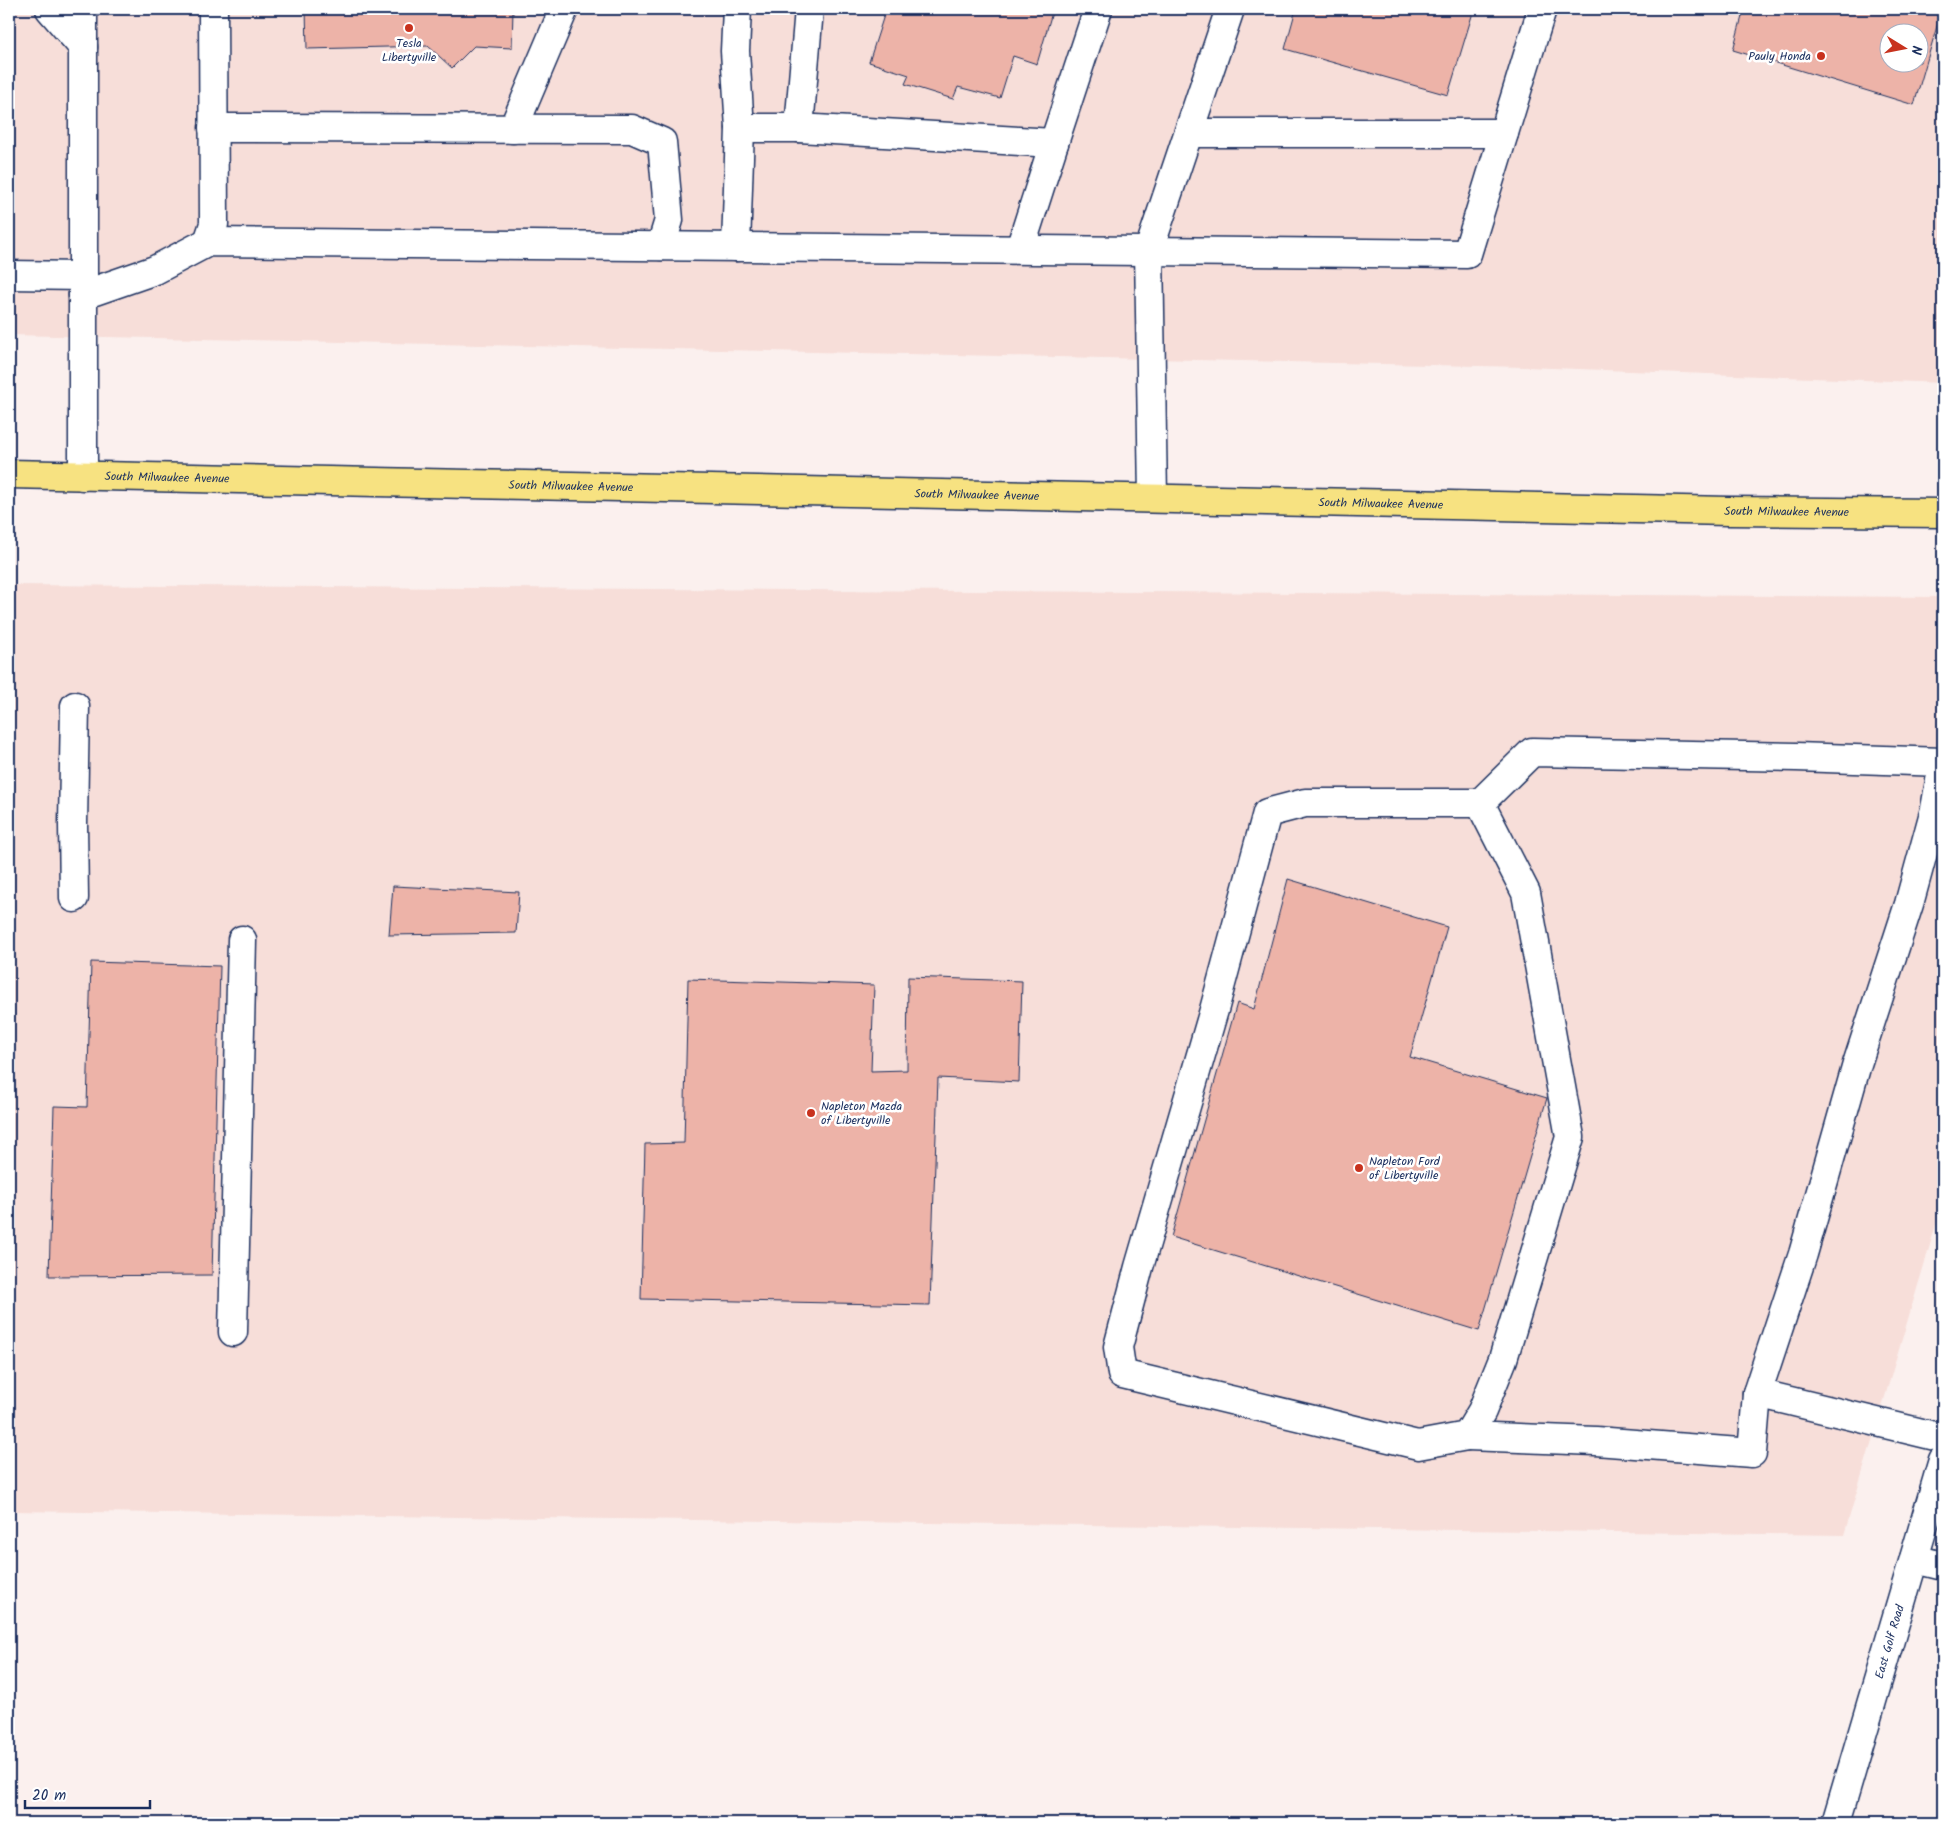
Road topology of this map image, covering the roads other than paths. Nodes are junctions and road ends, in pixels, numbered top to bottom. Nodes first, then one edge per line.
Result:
1 (50, 9) edge
2 (83, 9) edge
3 (213, 9) edge
4 (564, 9) edge
5 (737, 9) edge
6 (809, 9) edge
7 (1098, 9) edge
8 (1230, 9) edge
9 (1542, 9) edge
10 (83, 47) junction
11 (214, 128) junction
12 (740, 128) junction
13 (799, 128) junction
14 (513, 129) junction
15 (1189, 133) junction
16 (1504, 133) junction
17 (1054, 143) junction
18 (208, 242) junction
19 (660, 246) junction
20 (736, 247) junction
21 (1020, 249) junction
22 (1149, 250) junction
23 (9, 275) edge
24 (83, 286) junction
25 (9, 474) edge
26 (83, 476) junction
27 (1154, 498) junction
28 (1943, 513) edge
29 (75, 706) dead end
30 (1943, 763) edge
31 (1480, 803) junction
32 (74, 898) dead end
33 (242, 940) dead end
34 (233, 1332) dead end
35 (1757, 1393) junction
36 (1467, 1436) junction
37 (1943, 1438) edge
38 (1943, 1460) edge
39 (1914, 1559) junction
40 (1943, 1566) edge
41 (1836, 1823) edge

1 - 10 street
2 - 10 street
3 - 11 street
4 - 14 street
5 - 12 street
6 - 13 street
7 - 17 street
8 - 15 street
9 - 16 street
10 - 24 street
11 - 14 street
11 - 18 street
12 - 13 street
12 - 20 street
13 - 17 street
14 - 19 street
15 - 16 street
15 - 22 street
16 - 22 street
17 - 21 street
18 - 19 street
18 - 24 street
19 - 20 street
20 - 21 street
21 - 22 street
22 - 27 street
23 - 24 street
24 - 26 street
25 - 26 main road, South Milwaukee Avenue
26 - 27 main road, South Milwaukee Avenue
27 - 28 main road, South Milwaukee Avenue
29 - 32 street
30 - 31 street
30 - 35 street
31 - 36 street
31 - 36 street
33 - 34 street
35 - 36 street
35 - 37 street
38 - 39 street, East Golf Road
39 - 40 street
39 - 41 street, East Golf Road

